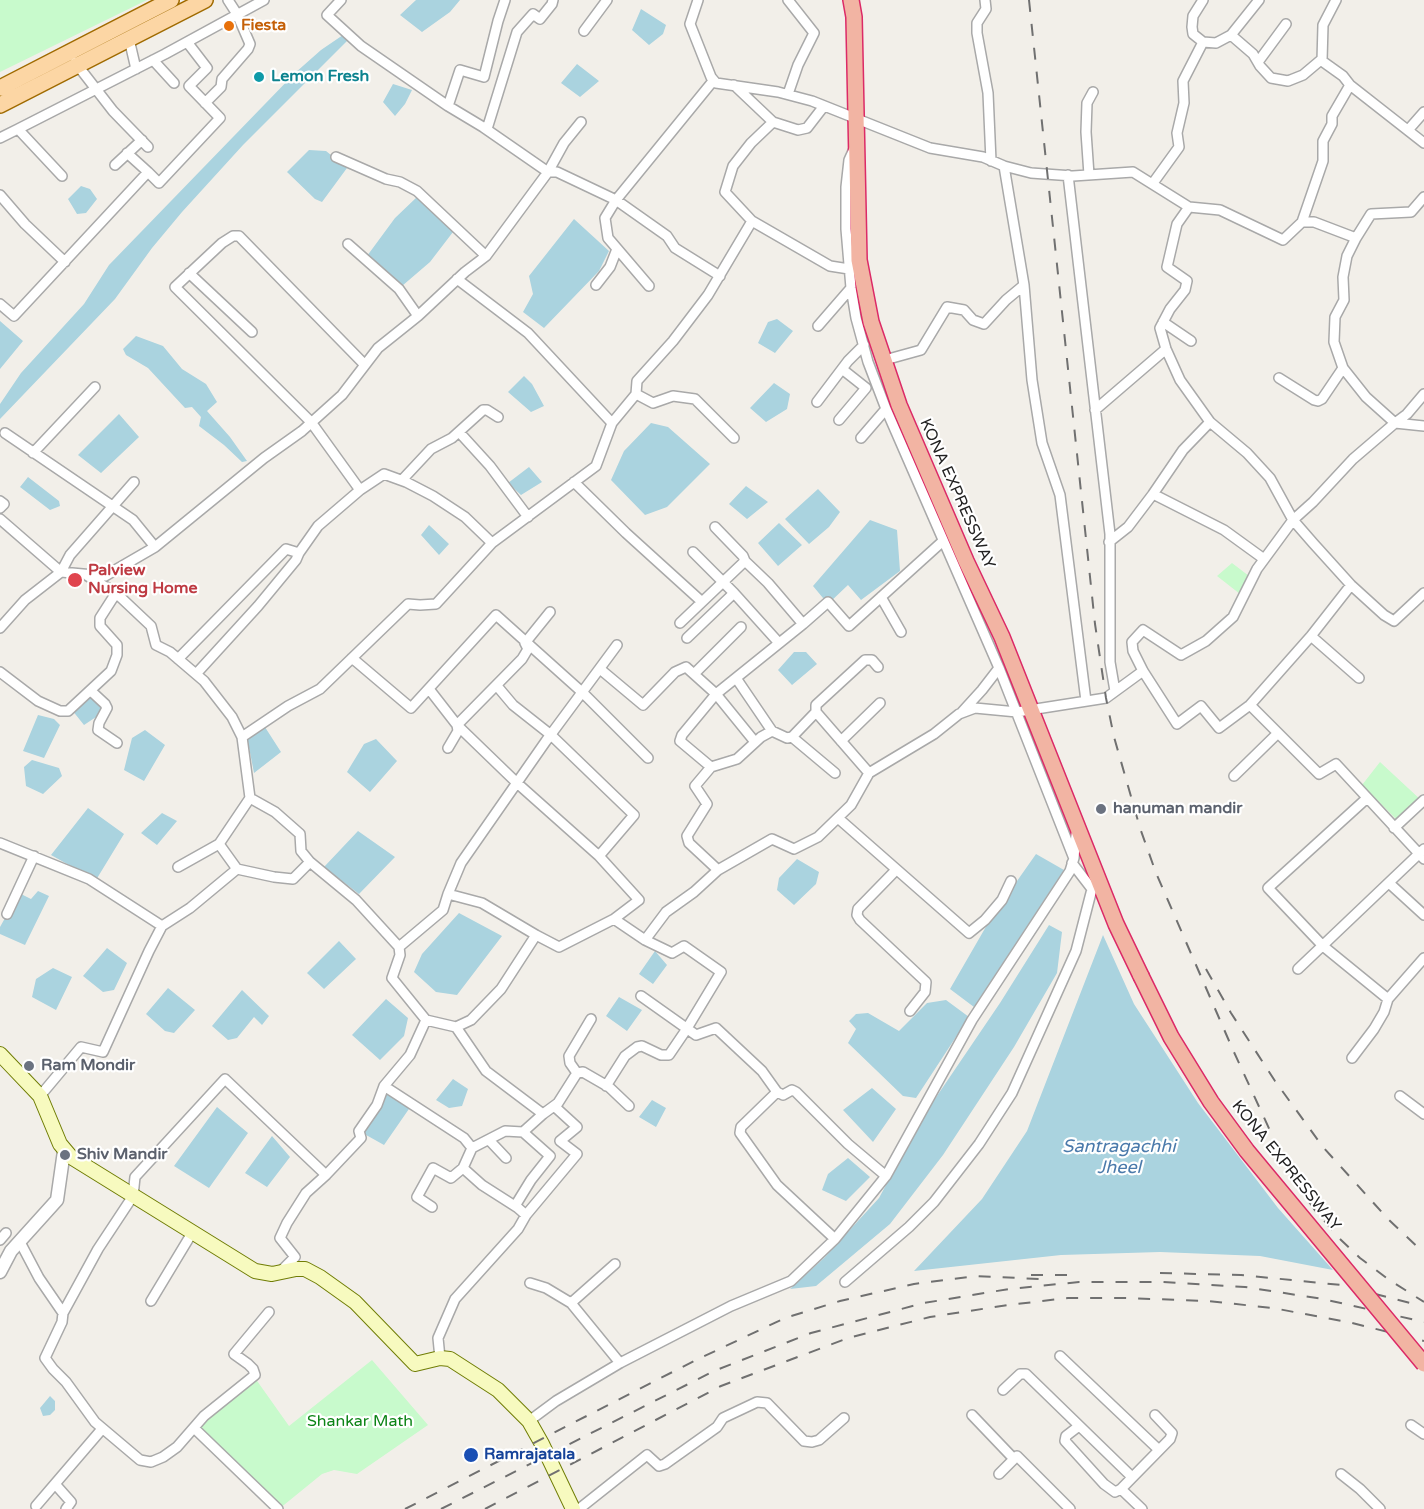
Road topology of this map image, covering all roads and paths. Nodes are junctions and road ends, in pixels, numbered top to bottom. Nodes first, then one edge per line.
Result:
1 (171, 0) edge
2 (205, 0) edge
3 (228, 0) edge
4 (264, 0) edge
5 (341, 0) edge
6 (505, 0) edge
7 (553, 0) edge
8 (607, 0) edge
9 (698, 0) edge
10 (788, 0) edge
11 (851, 0) edge
12 (860, 0) edge
13 (985, 0) edge
14 (1203, 0) edge
15 (1259, 0) edge
16 (1336, 0) edge
17 (237, 14) junction
18 (1286, 24) dead end
19 (584, 31) dead end
20 (1231, 35) junction
21 (129, 39) junction
22 (187, 42) junction
23 (1203, 42) junction
24 (74, 59) junction
25 (1322, 59) junction
26 (153, 60) junction
27 (1258, 62) junction
28 (136, 69) junction
29 (713, 81) junction
30 (174, 83) dead end
31 (734, 85) junction
32 (1350, 85) junction
33 (0, 88) edge
34 (96, 89) junction
35 (1093, 92) dead end
36 (788, 94) junction
37 (205, 103) junction
38 (0, 105) edge
39 (447, 106) junction
40 (824, 106) junction
41 (1424, 112) edge
42 (860, 120) junction
43 (580, 122) dead end
44 (773, 122) junction
45 (18, 129) junction
46 (487, 129) junction
47 (1409, 129) junction
48 (0, 138) edge
49 (856, 142) junction
50 (1424, 143) edge
51 (127, 153) junction
52 (336, 157) dead end
53 (991, 161) junction
54 (115, 165) dead end
55 (1004, 166) junction
56 (148, 172) junction
57 (548, 172) junction
58 (1089, 175) junction
59 (62, 176) dead end
60 (1068, 176) junction
61 (1153, 183) junction
62 (0, 195) edge
63 (1424, 197) edge
64 (616, 200) junction
65 (1189, 207) junction
66 (752, 221) junction
67 (1302, 222) junction
68 (1356, 238) junction
69 (348, 244) dead end
70 (617, 249) junction
71 (486, 256) junction
72 (65, 262) junction
73 (849, 269) junction
74 (189, 273) junction
75 (720, 276) junction
76 (457, 279) junction
77 (596, 285) dead end
78 (1024, 285) junction
79 (649, 286) dead end
80 (851, 288) junction
81 (0, 304) edge
82 (418, 316) junction
83 (1163, 322) junction
84 (818, 326) dead end
85 (252, 332) dead end
86 (1191, 341) dead end
87 (864, 345) junction
88 (1166, 349) junction
89 (892, 358) junction
90 (365, 365) junction
91 (1343, 368) junction
92 (842, 369) junction
93 (1279, 378) dead end
94 (95, 387) dead end
95 (636, 394) junction
96 (1424, 394) edge
97 (817, 402) dead end
98 (886, 409) junction
99 (1095, 410) junction
100 (498, 417) dead end
101 (839, 420) dead end
102 (1210, 422) junction
103 (311, 423) junction
104 (612, 423) junction
105 (1395, 423) junction
106 (1424, 426) edge
107 (459, 432) junction
108 (5, 433) dead end
109 (734, 438) dead end
110 (861, 438) dead end
111 (33, 453) junction
112 (402, 480) junction
113 (134, 482) dead end
114 (574, 482) junction
115 (360, 490) junction
116 (1153, 494) junction
117 (0, 501) edge
118 (113, 507) junction
119 (0, 508) edge
120 (528, 517) junction
121 (0, 519) edge
122 (1293, 520) junction
123 (715, 527) dead end
124 (943, 541) junction
125 (1109, 542) junction
126 (492, 543) junction
127 (155, 547) junction
128 (693, 552) dead end
129 (299, 553) junction
130 (1264, 559) junction
131 (745, 561) junction
132 (61, 572) junction
133 (83, 574) junction
134 (724, 583) junction
135 (1351, 585) junction
136 (734, 592) junction
137 (116, 593) junction
138 (1424, 593) edge
139 (881, 597) junction
140 (702, 601) junction
141 (550, 612) dead end
142 (680, 623) dead end
143 (803, 624) junction
144 (741, 627) dead end
145 (0, 628) edge
146 (901, 632) dead end
147 (1311, 636) junction
148 (687, 638) dead end
149 (525, 643) junction
150 (779, 643) junction
151 (617, 645) dead end
152 (352, 658) junction
153 (178, 659) junction
154 (878, 667) dead end
155 (999, 668) junction
156 (600, 669) junction
157 (1143, 671) junction
158 (0, 672) edge
159 (196, 674) junction
160 (694, 674) junction
161 (736, 678) junction
162 (1359, 678) dead end
163 (496, 686) junction
164 (429, 689) junction
165 (91, 691) junction
166 (1115, 691) junction
167 (583, 693) junction
168 (716, 694) junction
169 (1086, 701) junction
170 (880, 703) dead end
171 (1250, 705) junction
172 (1029, 710) junction
173 (816, 712) junction
174 (959, 714) junction
175 (457, 725) junction
176 (772, 731) junction
177 (1278, 733) junction
178 (551, 735) junction
179 (792, 736) junction
180 (242, 737) junction
181 (841, 741) junction
182 (117, 742) dead end
183 (755, 742) junction
184 (448, 748) dead end
185 (648, 759) dead end
186 (711, 767) junction
187 (835, 773) dead end
188 (869, 773) junction
189 (1234, 776) dead end
190 (517, 783) junction
191 (250, 798) junction
192 (1366, 798) junction
193 (1424, 800) edge
194 (838, 818) junction
195 (1076, 826) junction
196 (1394, 828) junction
197 (0, 843) edge
198 (219, 844) junction
199 (1422, 854) edge
200 (34, 856) junction
201 (599, 856) junction
202 (1073, 861) junction
203 (310, 862) junction
204 (178, 867) dead end
205 (237, 869) junction
206 (718, 870) junction
207 (896, 870) junction
208 (1011, 881) dead end
209 (1389, 883) junction
210 (447, 894) junction
211 (7, 914) dead end
212 (1424, 915) edge
213 (614, 919) junction
214 (162, 926) junction
215 (536, 935) junction
216 (645, 940) junction
217 (1323, 946) junction
218 (399, 947) junction
219 (1423, 962) edge
220 (1298, 969) dead end
221 (1141, 976) junction
222 (641, 996) dead end
223 (1388, 999) junction
224 (910, 1011) dead end
225 (591, 1019) dead end
226 (426, 1020) junction
227 (456, 1027) junction
228 (686, 1030) junction
229 (0, 1054) edge
230 (1352, 1058) dead end
231 (577, 1073) junction
232 (384, 1086) junction
233 (606, 1086) junction
234 (777, 1092) junction
235 (40, 1096) junction
236 (1400, 1096) dead end
237 (554, 1106) junction
238 (629, 1106) dead end
239 (543, 1114) junction
240 (1424, 1114) edge
241 (523, 1132) junction
242 (489, 1140) junction
243 (472, 1148) junction
244 (64, 1151) junction
245 (506, 1158) dead end
246 (463, 1168) junction
247 (326, 1175) junction
248 (886, 1176) junction
249 (133, 1196) junction
250 (515, 1206) junction
251 (432, 1207) dead end
252 (526, 1215) junction
253 (192, 1233) junction
254 (835, 1239) junction
255 (20, 1242) junction
256 (615, 1264) dead end
257 (0, 1272) edge
258 (279, 1273) junction
259 (845, 1282) dead end
260 (530, 1283) dead end
261 (151, 1301) dead end
262 (571, 1303) junction
263 (269, 1312) dead end
264 (63, 1313) junction
265 (1060, 1356) dead end
266 (440, 1358) junction
267 (620, 1363) junction
268 (1424, 1365) edge
269 (1003, 1390) dead end
270 (972, 1415) dead end
271 (1155, 1415) dead end
272 (844, 1418) dead end
273 (529, 1421) junction
274 (1411, 1425) dead end
275 (1079, 1426) junction
276 (194, 1428) junction
277 (102, 1429) junction
278 (1424, 1434) edge
279 (1159, 1450) junction
280 (1014, 1459) junction
281 (999, 1474) dead end
282 (1341, 1474) dead end
283 (1132, 1477) junction
284 (55, 1484) junction
285 (1121, 1489) junction
286 (36, 1506) dead end
287 (66, 1509) edge
288 (278, 1509) edge
289 (573, 1509) edge
290 (579, 1509) edge
291 (1070, 1509) edge
292 (1142, 1509) edge
293 (1380, 1509) edge

1 - 24 main road
2 - 21 main road
3 - 17 street
4 - 17 street
5 - 39 street
6 - 39 street
7 - 46 street
8 - 19 street
9 - 29 street
10 - 36 street
11 - 42 highway, KONA EXPRESSWAY
12 - 42 highway, KONA EXPRESSWAY
13 - 53 street
14 - 23 street
15 - 20 street
16 - 25 street
17 - 22 street
17 - 37 street
18 - 27 street
20 - 23 street
20 - 27 street
21 - 24 main road
21 - 28 street
22 - 26 street
22 - 37 street
23 - 61 street
24 - 33 main road
24 - 34 street
24 - 38 main road
25 - 27 street
25 - 32 street
26 - 28 street
26 - 30 street
28 - 34 street
29 - 31 street
29 - 64 street
31 - 36 street
31 - 44 street
32 - 47 street
32 - 67 street
34 - 45 street
34 - 51 street
35 - 58 street
36 - 40 street
37 - 56 street
39 - 46 street
40 - 42 street
40 - 44 street
41 - 47 street
42 - 49 highway, KONA EXPRESSWAY
42 - 53 street
42 - 89 highway, KONA EXPRESSWAY
43 - 57 street
44 - 66 street
45 - 48 street
45 - 59 street
46 - 57 street
47 - 50 street
49 - 73 street
49 - 172 highway, KONA EXPRESSWAY
51 - 54 street
51 - 56 street
52 - 71 street
53 - 55 street
55 - 60 street
55 - 78 street
56 - 72 street
57 - 64 street
57 - 71 street
58 - 60 street
58 - 61 street
60 - 99 street
61 - 65 street
62 - 72 street
63 - 68 street
64 - 70 street
64 - 75 street
65 - 67 street
65 - 83 street
66 - 73 street
66 - 75 street
67 - 68 street
68 - 91 street
69 - 82 street
70 - 77 street
70 - 79 street
71 - 76 street
72 - 81 street
73 - 80 street
74 - 85 street
74 - 90 street
74 - 103 street
75 - 95 street
76 - 82 street
76 - 104 street
78 - 89 street
78 - 169 street
80 - 84 street
80 - 87 street
82 - 90 street
83 - 86 street
83 - 88 street
87 - 92 street
87 - 98 street
88 - 99 street
88 - 102 street
89 - 172 highway, KONA EXPRESSWAY
90 - 103 street
91 - 93 street
91 - 105 street
92 - 97 street
92 - 101 street
94 - 111 street
95 - 104 street
95 - 109 street
96 - 105 street
98 - 110 street
98 - 124 street
99 - 125 street
100 - 107 street
102 - 116 street
102 - 122 street
103 - 115 street
103 - 127 street
104 - 114 street
105 - 106 street
105 - 122 street
107 - 112 street
107 - 120 street
108 - 111 street
111 - 118 street
112 - 115 street
112 - 126 street
113 - 118 street
114 - 120 street
114 - 140 street
115 - 129 street
116 - 125 street
116 - 130 street
117 - 119 street
118 - 127 street
118 - 132 street
120 - 126 street
121 - 132 street
122 - 130 street
122 - 135 street
123 - 131 street
124 - 139 street
124 - 155 street
125 - 166 street
126 - 152 street
127 - 133 street
128 - 134 street
129 - 153 street
129 - 159 street
130 - 157 street
131 - 134 street
131 - 143 street
132 - 133 street
132 - 145 street
133 - 137 street
134 - 136 street
134 - 140 street
135 - 138 street
135 - 147 street
136 - 148 street
136 - 150 street
137 - 153 street
137 - 165 street
139 - 143 street
139 - 146 street
140 - 142 street
141 - 149 street
143 - 150 street
144 - 160 street
147 - 162 street
147 - 171 street
149 - 163 street
149 - 164 street
149 - 167 street
150 - 161 street
151 - 156 street
152 - 164 street
152 - 180 street
153 - 159 street
154 - 173 street
155 - 172 street
155 - 174 street
156 - 160 street
156 - 167 street
157 - 166 street
157 - 171 street
158 - 165 street
159 - 180 street
160 - 168 street
161 - 168 street
161 - 176 street
163 - 175 street
163 - 178 street
164 - 175 street
165 - 182 street
166 - 169 street
167 - 178 street
167 - 185 street
168 - 183 street
168 - 186 street
169 - 172 street
170 - 181 street
171 - 177 street
172 - 174 street
172 - 195 highway, KONA EXPRESSWAY
172 - 202 street
172 - 221 highway, KONA EXPRESSWAY
173 - 179 street
173 - 181 street
174 - 188 street
175 - 184 street
175 - 190 street
176 - 179 street
176 - 183 street
177 - 189 street
177 - 192 street
178 - 190 street
178 - 201 street
179 - 187 street
180 - 191 street
181 - 188 street
183 - 186 street
186 - 206 street
188 - 194 street
190 - 201 street
190 - 210 street
191 - 198 street
191 - 203 street
192 - 196 street
192 - 217 street
193 - 196 street
194 - 206 street
194 - 207 street
195 - 202 street
195 - 221 highway, KONA EXPRESSWAY
196 - 199 street
197 - 200 street
198 - 204 street
198 - 205 street
199 - 209 street
200 - 211 street
200 - 214 street
201 - 213 street
202 - 248 street
202 - 259 street
203 - 205 street
203 - 218 street
205 - 214 street
206 - 216 street
207 - 208 street
207 - 224 street
209 - 212 street
209 - 217 street
210 - 215 street
210 - 218 street
213 - 215 street
213 - 216 street
214 - 235 street
215 - 227 street
216 - 228 street
217 - 220 street
217 - 223 street
218 - 226 street
219 - 223 street
221 - 268 highway, KONA EXPRESSWAY, bridge
222 - 228 street
223 - 230 street
225 - 231 street
226 - 227 street
226 - 232 street
227 - 239 street
228 - 233 street
228 - 234 street
229 - 235 main road
231 - 233 street
231 - 237 street
232 - 243 street
232 - 247 street
233 - 238 street
234 - 248 street
234 - 254 street
235 - 244 main road
236 - 240 street
237 - 239 street
237 - 252 street
239 - 241 street
241 - 242 street
241 - 250 street
242 - 243 street
242 - 245 street
243 - 246 street
244 - 249 main road
244 - 255 street
246 - 250 street
246 - 251 street
247 - 249 street
247 - 258 street
248 - 254 street
249 - 253 main road
249 - 264 street
250 - 252 street
252 - 266 street
253 - 258 main road
253 - 261 street
254 - 267 street
255 - 257 street
255 - 264 street
256 - 262 street
258 - 266 main road
260 - 262 street
262 - 267 street
263 - 276 street
264 - 277 street
265 - 279 street
266 - 273 main road
267 - 273 street
269 - 275 street
270 - 280 street
271 - 279 street
272 - 290 street
273 - 289 main road
274 - 278 street
275 - 283 street
275 - 285 street
276 - 277 street
276 - 288 street
277 - 284 street
279 - 283 street
280 - 281 street
280 - 291 street
282 - 293 street
283 - 285 street
284 - 286 street
284 - 287 street
285 - 292 street

